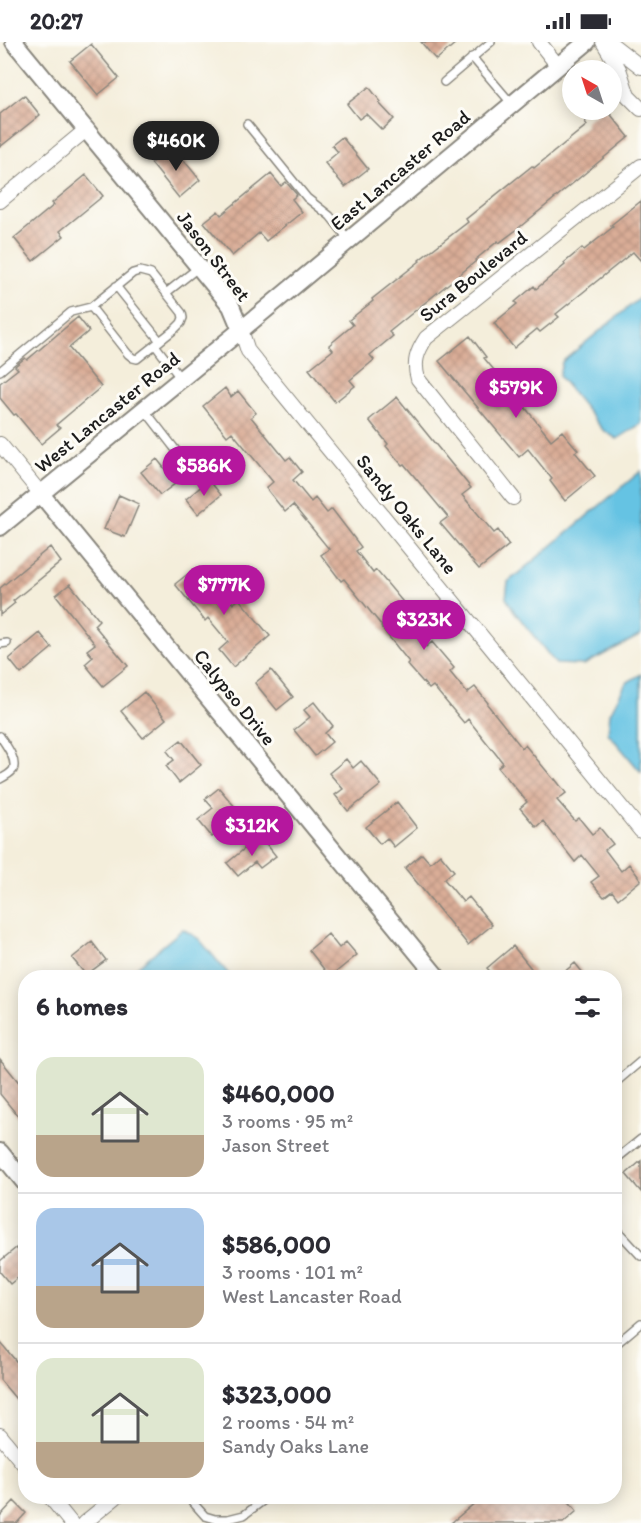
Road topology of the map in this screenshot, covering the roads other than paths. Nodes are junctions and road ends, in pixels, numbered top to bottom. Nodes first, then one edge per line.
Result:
1 (14, 42) edge
2 (491, 42) edge
3 (539, 42) edge
4 (587, 42) edge
5 (603, 42) edge
6 (609, 42) edge
7 (472, 57) junction
8 (558, 66) junction
9 (641, 67) edge
10 (444, 81) dead end
11 (512, 104) junction
12 (641, 109) edge
13 (247, 124) dead end
14 (87, 129) junction
15 (641, 166) edge
16 (0, 201) edge
17 (349, 240) junction
18 (199, 267) junction
19 (116, 286) junction
20 (166, 293) junction
21 (91, 307) junction
22 (241, 330) junction
23 (157, 343) junction
24 (0, 371) edge
25 (181, 379) junction
26 (144, 409) junction
27 (0, 444) edge
28 (196, 476) dead end
29 (41, 494) junction
30 (513, 498) dead end
31 (0, 527) edge
32 (0, 736) edge
33 (0, 779) edge
34 (641, 831) edge
35 (431, 970) edge
36 (641, 1061) edge
37 (622, 1077) edge
38 (641, 1139) edge
39 (0, 1152) edge
40 (622, 1154) edge
41 (18, 1174) edge
42 (622, 1236) edge
43 (641, 1256) edge
44 (641, 1323) edge
45 (622, 1339) edge
46 (0, 1435) edge
47 (18, 1457) edge
48 (56, 1504) edge
49 (107, 1504) edge
50 (197, 1504) edge
51 (259, 1504) edge
52 (71, 1523) edge
53 (84, 1523) edge

1 - 14 street, Jason Street
2 - 7 lane
3 - 8 street
4 - 8 street, East Lancaster Road
5 - 12 street
6 - 9 street
7 - 10 lane
7 - 11 lane
8 - 11 street, East Lancaster Road
11 - 17 street, East Lancaster Road
13 - 17 lane
14 - 16 street
14 - 18 street, Jason Street
15 - 30 street, Sura Boulevard
17 - 22 street, East Lancaster Road
18 - 20 lane
18 - 22 street, Jason Street
19 - 20 lane
19 - 21 lane
19 - 23 lane
20 - 23 lane
21 - 23 lane
21 - 24 lane
22 - 25 street, West Lancaster Road
22 - 34 street, Sandy Oaks Lane
23 - 25 lane
25 - 26 street, West Lancaster Road
26 - 28 lane
26 - 29 street, West Lancaster Road
27 - 29 street, Calypso Drive
29 - 31 street, West Lancaster Road
29 - 35 street, Calypso Drive
32 - 33 lane
36 - 37 lane
38 - 40 lane
39 - 41 street
42 - 43 lane
44 - 45 lane
46 - 47 street
48 - 52 street
49 - 53 street
50 - 51 lane

